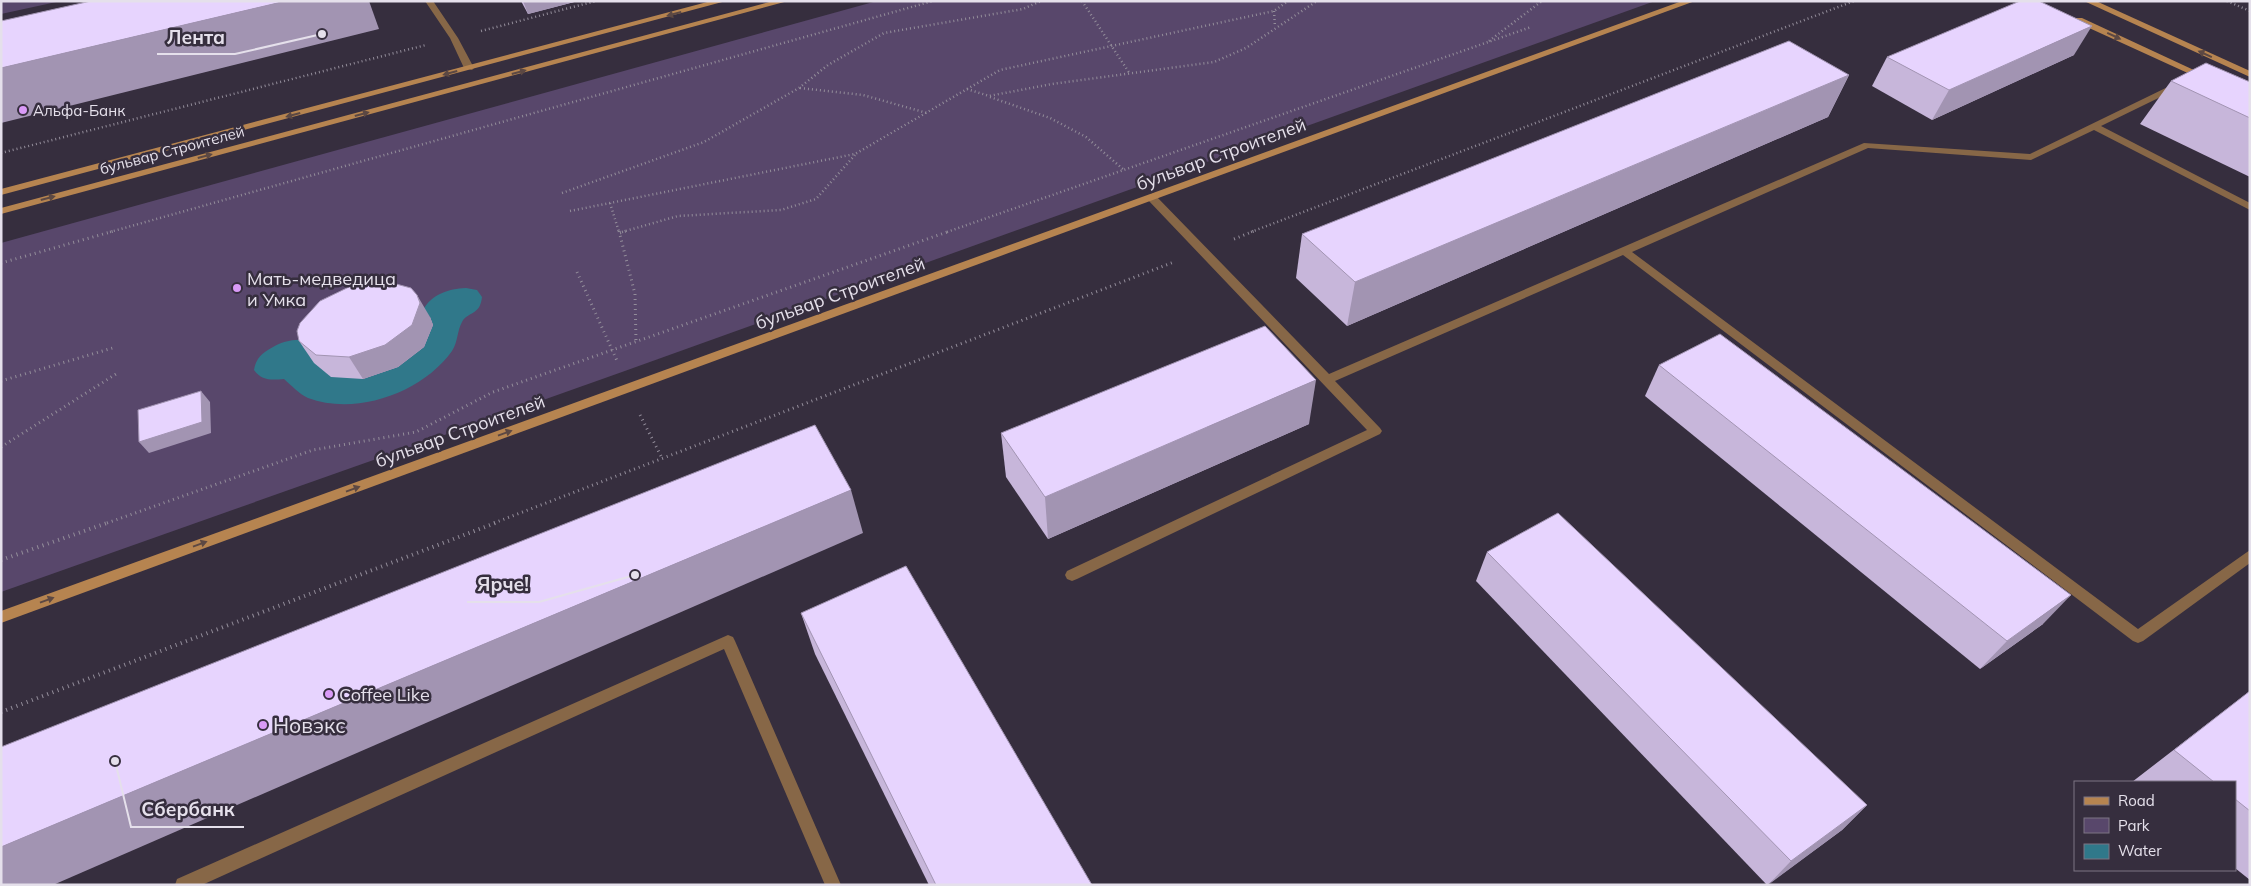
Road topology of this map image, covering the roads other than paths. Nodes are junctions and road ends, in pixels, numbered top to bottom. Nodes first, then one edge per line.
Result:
1 (429, 1) edge
2 (722, 1) edge
3 (784, 1) edge
4 (1691, 1) edge
5 (2088, 1) edge
6 (2073, 18) edge
7 (469, 68) junction
8 (2198, 74) junction
9 (2250, 74) edge
10 (2215, 82) edge
11 (2093, 126) junction
12 (1, 192) edge
13 (1152, 198) junction
14 (2250, 207) edge
15 (1, 211) edge
16 (1624, 251) junction
17 (1327, 380) junction
18 (2250, 555) edge
19 (1072, 575) dead end
20 (1, 617) edge
21 (183, 885) edge
22 (833, 885) edge

1 - 7 lane
2 -> 7 main road, бульвар Строителей
15 -> 3 main road, бульвар Строителей
4 - 13 main road, бульвар Строителей
9 -> 5 main road
6 -> 8 main road
7 -> 12 main road, бульвар Строителей
8 - 10 main road
8 - 11 lane
11 - 14 lane
11 - 16 lane
13 - 17 lane
20 -> 13 main road, бульвар Строителей
16 - 17 lane
16 - 18 lane
17 - 19 lane
21 - 22 lane

